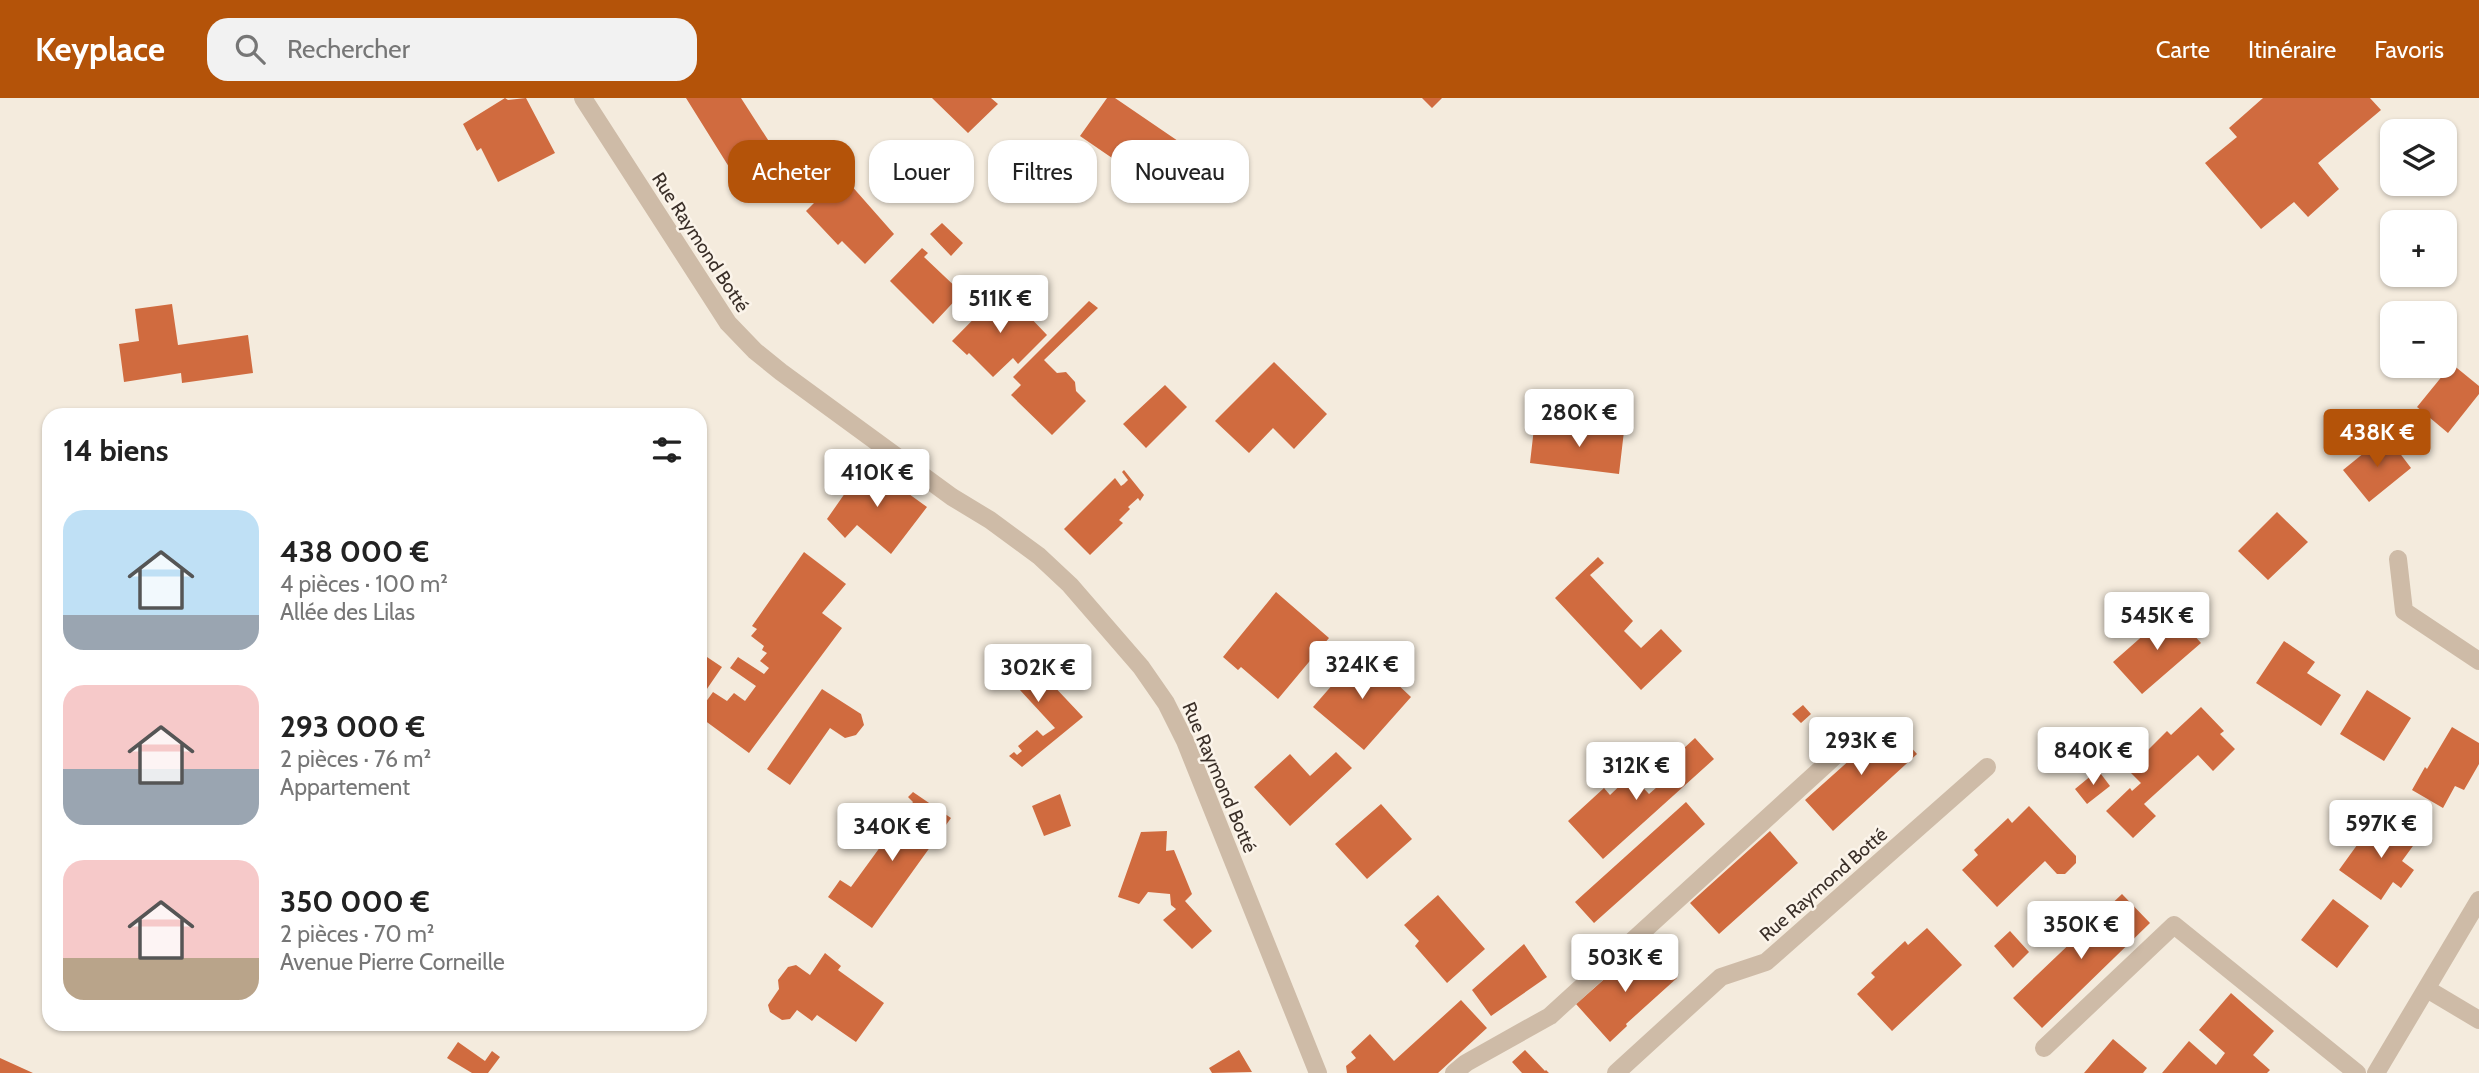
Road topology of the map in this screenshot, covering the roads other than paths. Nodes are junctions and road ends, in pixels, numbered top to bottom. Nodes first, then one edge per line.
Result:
1 (583, 98) edge
2 (2398, 559) dead end
3 (2479, 662) edge
4 (1857, 736) dead end
5 (1987, 767) dead end
6 (2479, 900) edge
7 (2427, 989) junction
8 (2479, 1020) edge
9 (2045, 1048) dead end
10 (1318, 1073) edge
11 (1454, 1073) edge
12 (1616, 1073) edge
13 (2357, 1073) edge
14 (2376, 1073) edge

1 - 10 street, Rue Raymond Botté
2 - 3 street
4 - 11 street
5 - 12 street, Rue Raymond Botté
6 - 7 street
7 - 8 street
7 - 14 street
9 - 13 street

